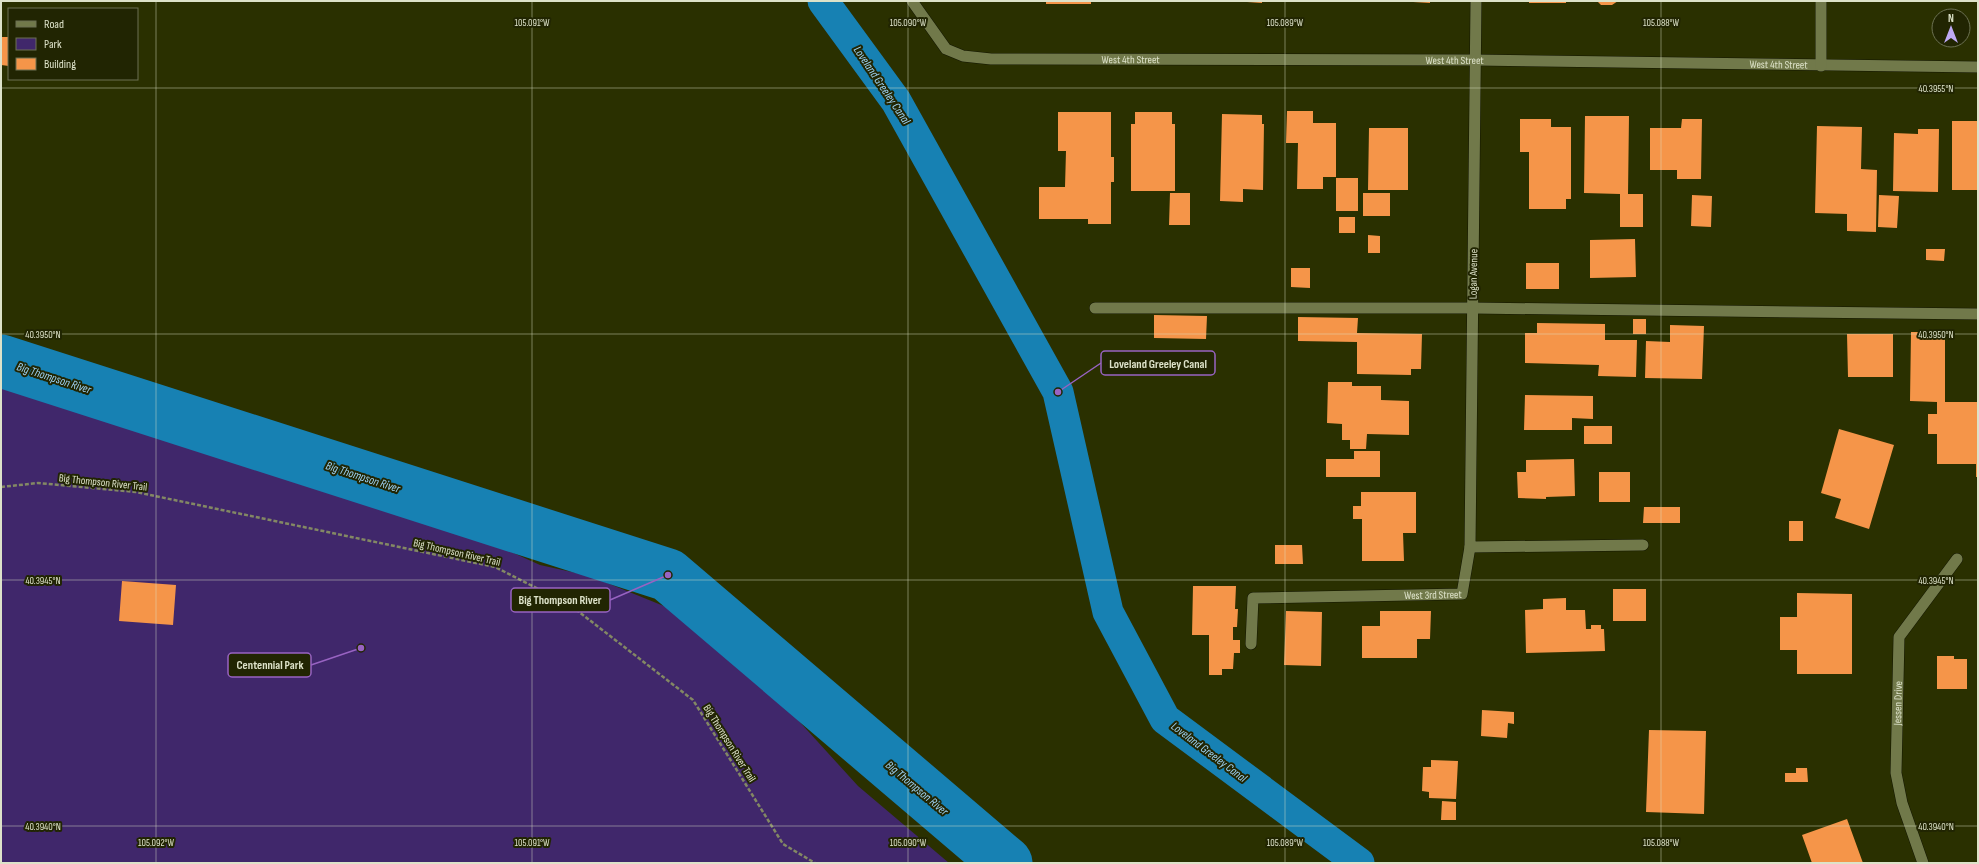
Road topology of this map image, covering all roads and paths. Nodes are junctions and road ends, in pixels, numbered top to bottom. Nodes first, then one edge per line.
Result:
1 (912, 1) edge
2 (1476, 1) edge
3 (1822, 1) edge
4 (1475, 60) junction
5 (1821, 66) junction
6 (1978, 67) edge
7 (1095, 308) dead end
8 (1472, 308) junction
9 (1978, 314) edge
10 (1, 487) edge
11 (1643, 545) dead end
12 (1470, 547) junction
13 (1957, 559) dead end
14 (1251, 644) dead end
15 (815, 863) edge
16 (1923, 863) edge

1 - 4 street, West 4th Street
2 - 4 street, Logan Avenue
3 - 5 street
4 - 5 street, West 4th Street
4 - 8 street, Logan Avenue
5 - 6 street, West 4th Street
7 - 8 street
8 - 9 street
8 - 12 street, Logan Avenue
10 - 15 path, Big Thompson River Trail
11 - 12 street
12 - 14 street, West 3rd Street
13 - 16 street, Jessen Drive

